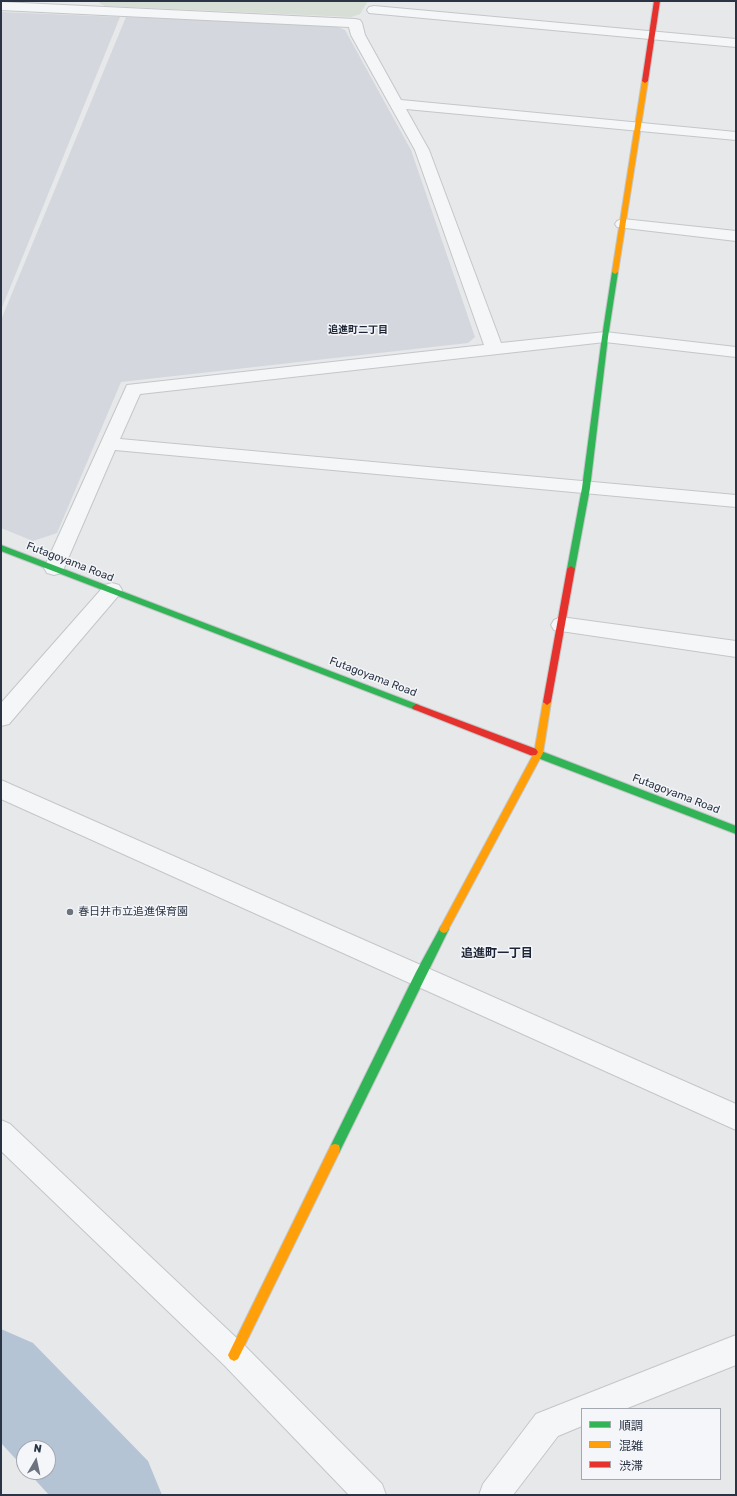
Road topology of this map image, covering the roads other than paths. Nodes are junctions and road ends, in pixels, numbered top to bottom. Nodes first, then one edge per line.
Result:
1 (657, 1) edge
2 (377, 5) edge
3 (1, 6) edge
4 (84, 6) edge
5 (355, 23) junction
6 (652, 35) junction
7 (736, 43) edge
8 (398, 104) junction
9 (638, 127) junction
10 (736, 136) edge
11 (623, 224) junction
12 (736, 236) edge
13 (605, 337) junction
14 (494, 348) junction
15 (736, 352) edge
16 (110, 444) junction
17 (586, 488) junction
18 (736, 501) edge
19 (1, 548) edge
20 (54, 568) junction
21 (112, 590) junction
22 (561, 625) junction
23 (736, 649) edge
24 (1, 718) edge
25 (538, 753) junction
26 (1, 789) edge
27 (736, 830) edge
28 (420, 975) junction
29 (736, 1116) edge
30 (1, 1133) edge
31 (736, 1350) edge
32 (234, 1355) junction
33 (591, 1408) edge
34 (581, 1411) edge
35 (371, 1495) edge
36 (494, 1495) edge

1 - 6 street
2 - 5 street
2 - 6 street
3 - 4 street
4 - 5 street
5 - 8 street
6 - 7 street
6 - 9 street
8 - 9 street
8 - 14 street
9 - 10 street
9 - 11 street
11 - 12 street
11 - 13 street
13 - 14 street
13 - 15 street
13 - 17 street
14 - 16 street
16 - 17 street
16 - 20 street
17 - 18 street
17 - 22 street
19 - 20 street, Futagoyama Road
20 - 21 street, Futagoyama Road
21 - 24 street
21 - 25 street, Futagoyama Road
22 - 23 street
22 - 25 street
25 - 27 street, Futagoyama Road
25 - 28 street
26 - 28 street
28 - 29 street
28 - 32 street
30 - 32 street
31 - 33 street
32 - 35 street
34 - 36 street

